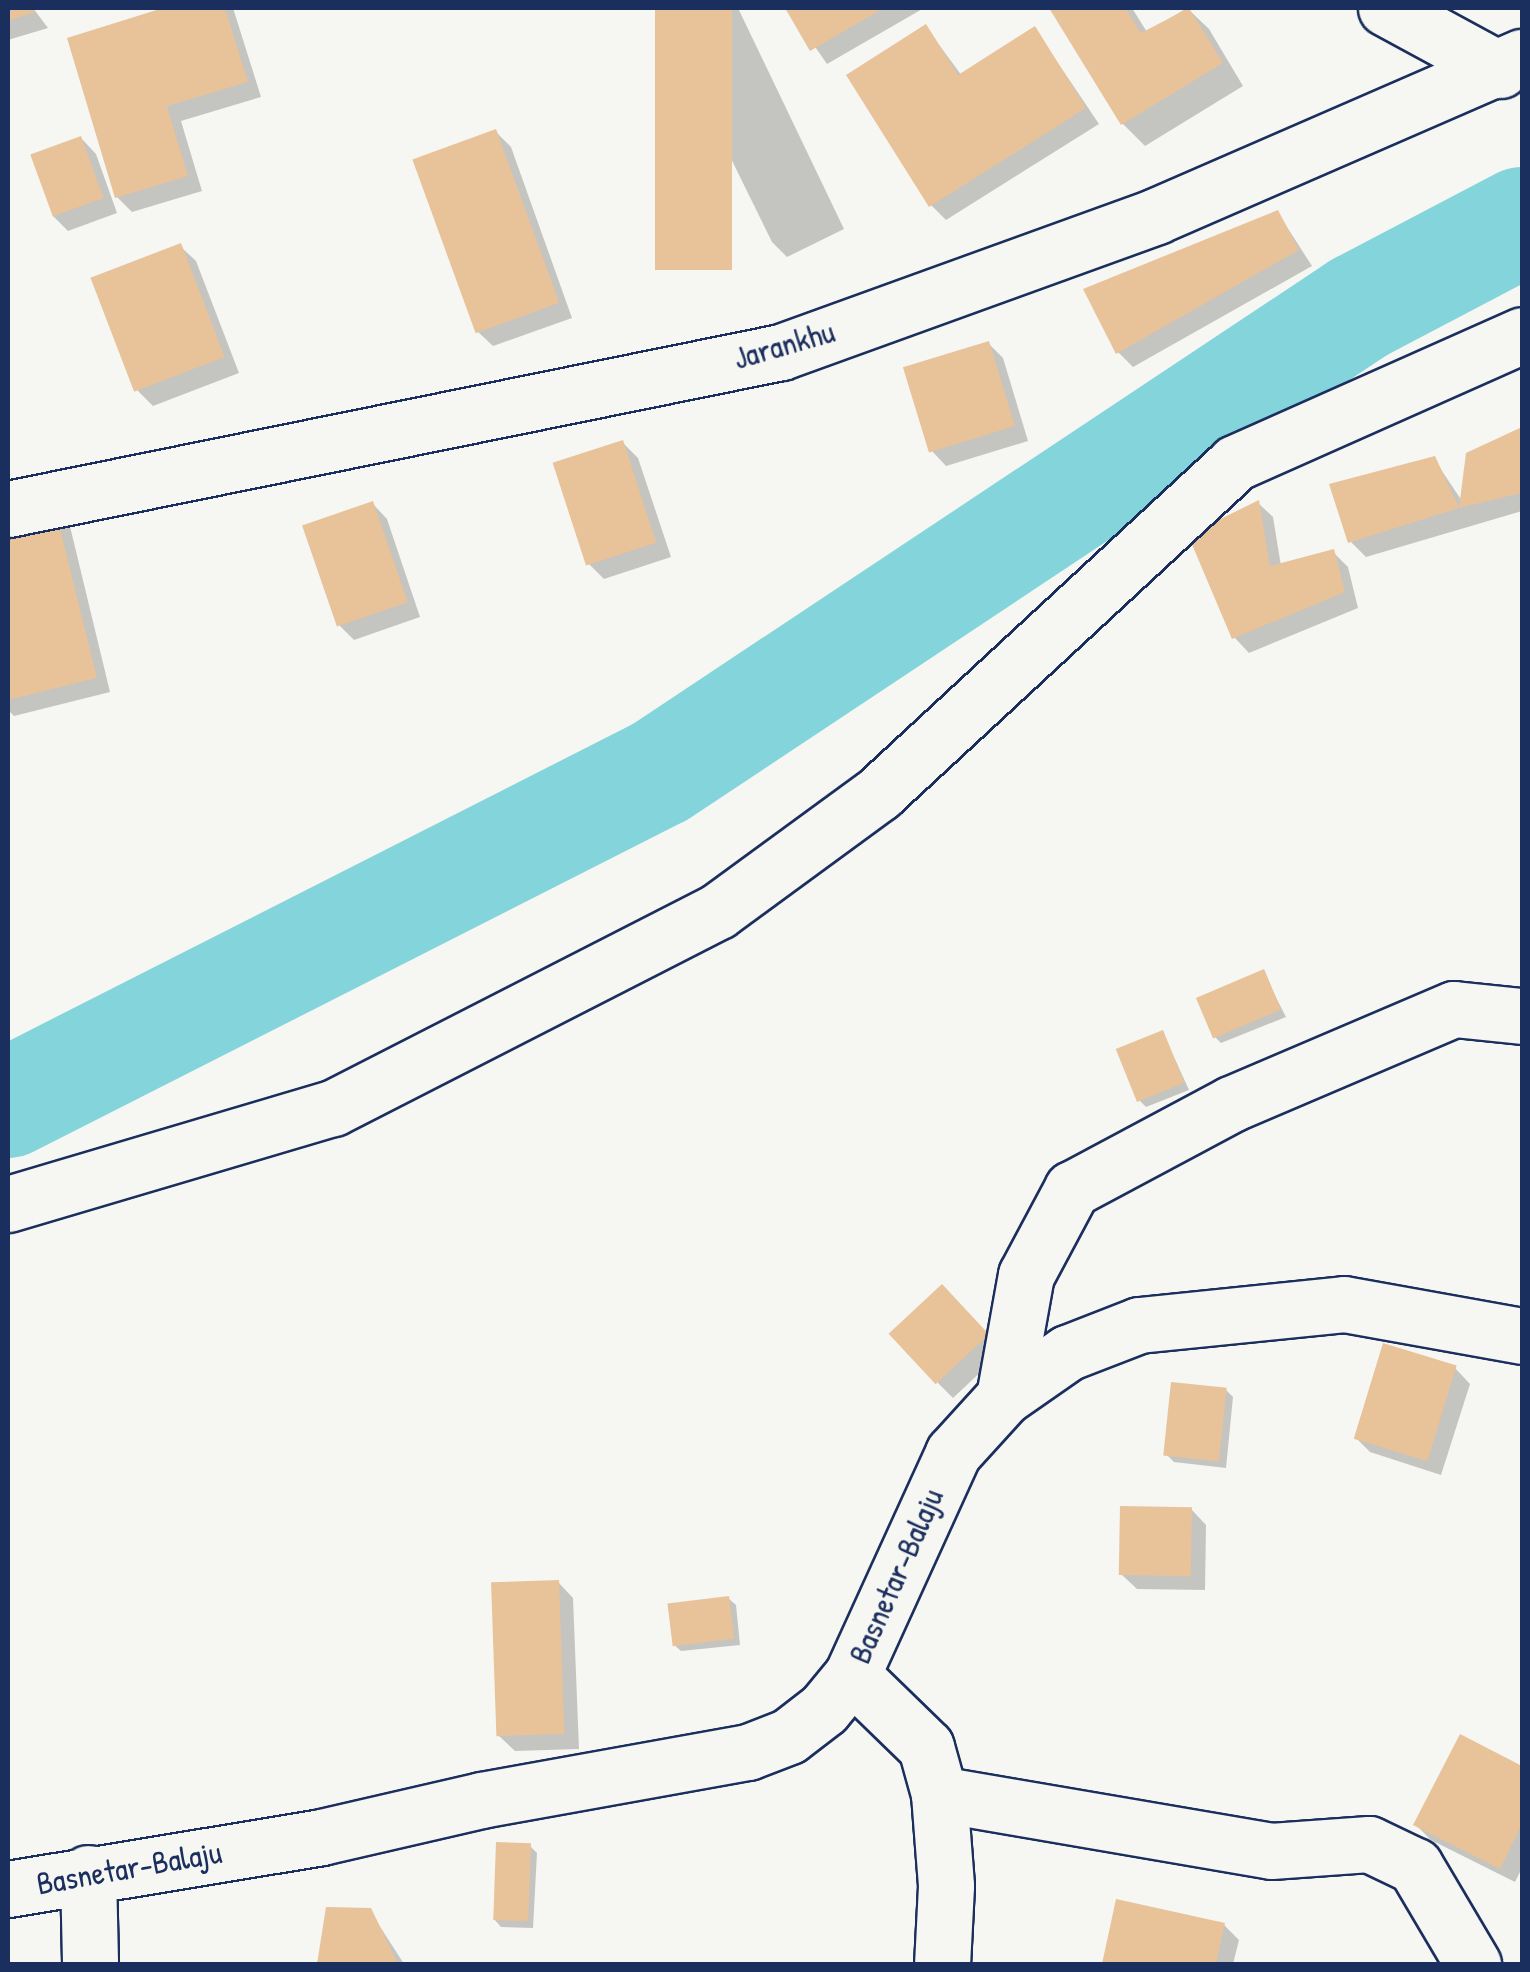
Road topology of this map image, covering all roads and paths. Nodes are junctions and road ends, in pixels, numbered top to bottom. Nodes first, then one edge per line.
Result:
1 (1386, 8) edge
2 (1512, 64) edge
3 (1522, 335) edge
4 (8, 509) edge
5 (1522, 1016) edge
6 (8, 1204) edge
7 (1522, 1336) edge
8 (1004, 1397) junction
9 (852, 1674) junction
10 (938, 1794) junction
11 (88, 1873) junction
12 (8, 1889) edge
13 (90, 1964) edge
14 (942, 1964) edge
15 (1473, 1964) edge

1 - 2 street
2 - 4 street, Jarankhu
3 - 6 street
5 - 8 street
7 - 8 street, Basnetar-Balaju
8 - 9 street, Basnetar-Balaju
9 - 10 street
9 - 11 street, Basnetar-Balaju
10 - 14 street
10 - 15 street
11 - 12 street, Basnetar-Balaju
11 - 13 street

